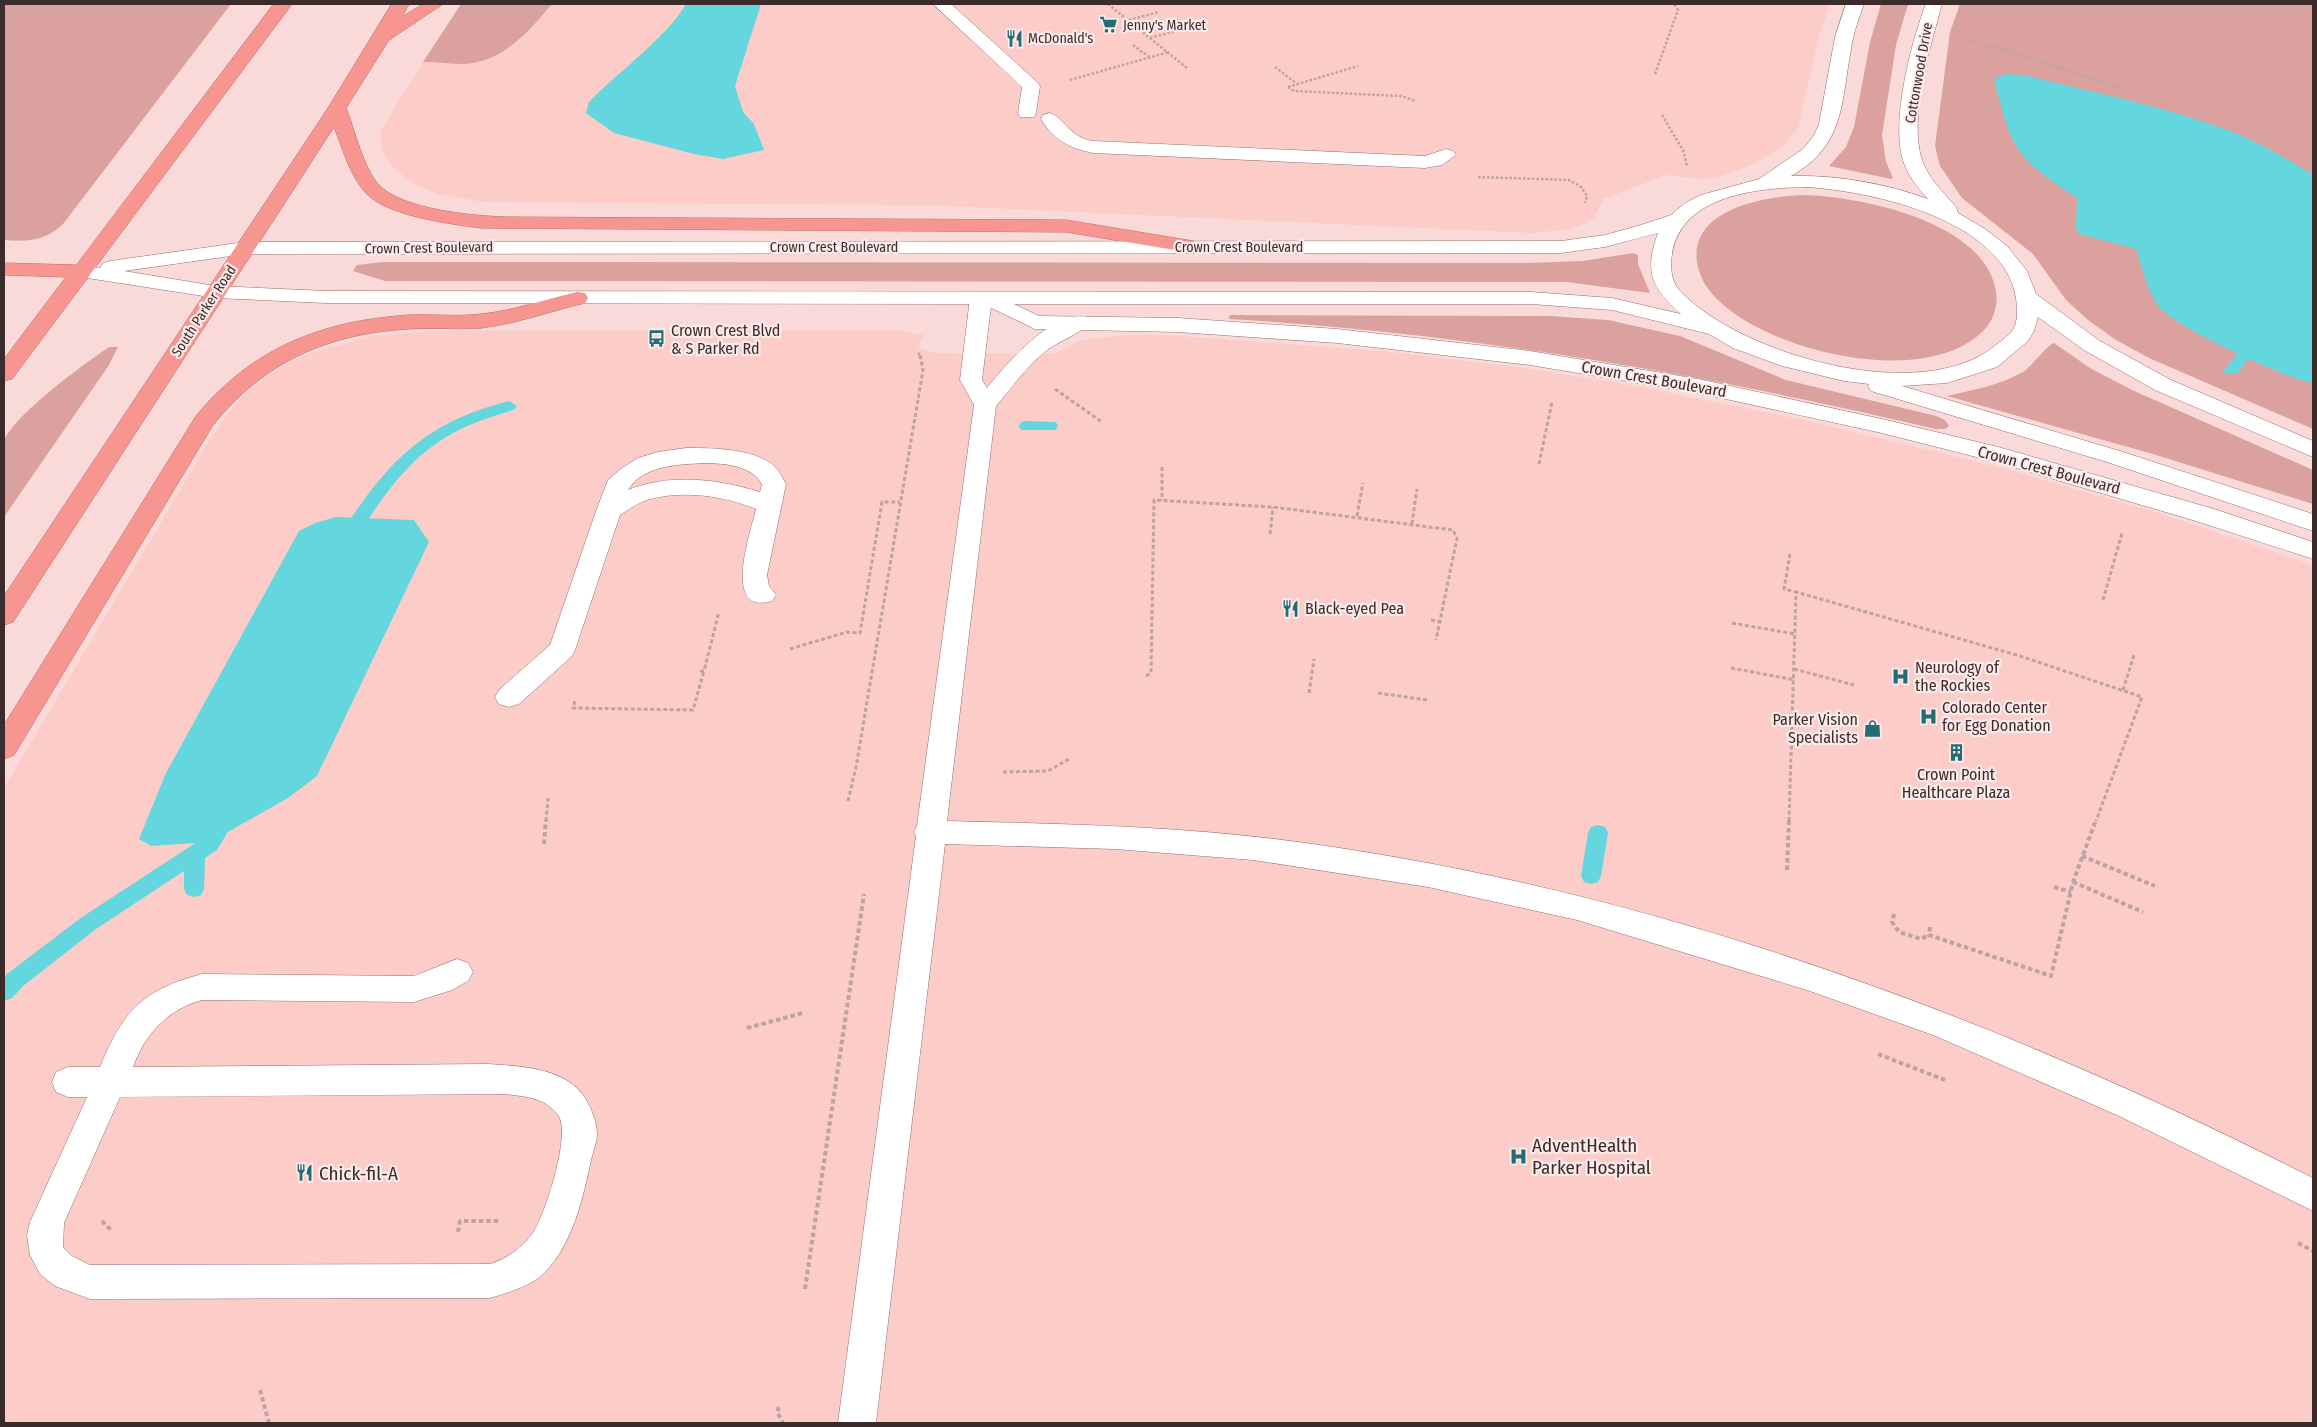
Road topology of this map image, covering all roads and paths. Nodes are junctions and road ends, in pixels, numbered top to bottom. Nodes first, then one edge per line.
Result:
1 (283, 4) edge
2 (401, 4) edge
3 (434, 4) edge
4 (941, 4) edge
5 (1108, 4) edge
6 (1674, 4) edge
7 (1855, 4) edge
8 (1934, 4) edge
9 (1159, 12) dead end
10 (1128, 20) junction
11 (1183, 29) dead end
12 (382, 38) junction
13 (1150, 38) junction
14 (1970, 40) dead end
15 (1133, 45) dead end
16 (1169, 52) junction
17 (1149, 58) junction
18 (1358, 66) dead end
19 (1275, 67) dead end
20 (1188, 69) dead end
21 (1655, 74) dead end
22 (1068, 81) dead end
23 (1297, 84) junction
24 (2124, 88) dead end
25 (1416, 101) dead end
26 (337, 108) junction
27 (1027, 113) dead end
28 (1662, 115) dead end
29 (1050, 119) dead end
30 (1446, 155) dead end
31 (1687, 168) dead end
32 (1475, 176) dead end
33 (1761, 184) junction
34 (1585, 204) dead end
35 (1954, 218) junction
36 (1677, 220) junction
37 (1193, 247) junction
38 (244, 248) junction
39 (4, 269) edge
40 (82, 271) junction
41 (216, 292) junction
42 (2027, 297) junction
43 (577, 298) junction
44 (981, 298) junction
45 (1080, 322) junction
46 (1716, 329) junction
47 (918, 353) dead end
48 (4, 374) edge
49 (1852, 377) junction
50 (1047, 383) dead end
51 (1553, 398) dead end
52 (985, 404) junction
53 (1102, 422) dead end
54 (2313, 450) edge
55 (1539, 464) dead end
56 (1162, 467) dead end
57 (1362, 483) dead end
58 (1417, 489) dead end
59 (1162, 500) junction
60 (900, 502) junction
61 (770, 505) junction
62 (1273, 507) junction
63 (608, 511) junction
64 (1357, 516) junction
65 (2313, 523) edge
66 (1412, 524) junction
67 (2123, 529) dead end
68 (1270, 534) dead end
69 (2313, 551) edge
70 (1790, 554) dead end
71 (1796, 592) junction
72 (763, 596) dead end
73 (2103, 600) dead end
74 (720, 609) dead end
75 (4, 616) edge
76 (1432, 620) dead end
77 (1440, 622) junction
78 (1732, 623) dead end
79 (1795, 634) junction
80 (1436, 640) dead end
81 (790, 649) dead end
82 (2134, 655) dead end
83 (1314, 659) dead end
84 (1731, 668) dead end
85 (1794, 669) junction
86 (1146, 676) dead end
87 (1794, 680) junction
88 (1854, 685) dead end
89 (2123, 690) junction
90 (1310, 693) dead end
91 (1378, 693) dead end
92 (509, 697) dead end
93 (576, 699) dead end
94 (1427, 700) dead end
95 (4, 748) edge
96 (1069, 759) dead end
97 (1003, 772) dead end
98 (548, 798) dead end
99 (848, 801) dead end
100 (930, 832) junction
101 (544, 844) dead end
102 (2082, 856) junction
103 (1787, 870) dead end
104 (2073, 882) junction
105 (2155, 886) dead end
106 (2054, 887) dead end
107 (2071, 892) junction
108 (864, 894) dead end
109 (2143, 912) dead end
110 (1894, 914) dead end
111 (1930, 927) dead end
112 (1929, 935) junction
113 (457, 972) dead end
114 (803, 1013) dead end
115 (747, 1028) dead end
116 (1869, 1051) dead end
117 (1947, 1081) dead end
118 (68, 1082) dead end
119 (110, 1082) junction
120 (2313, 1195) edge
121 (2296, 1242) dead end
122 (2313, 1251) edge
123 (805, 1289) dead end
124 (260, 1390) dead end
125 (779, 1407) dead end
126 (269, 1423) edge
127 (783, 1423) edge
128 (857, 1423) edge

1 - 40 highway
2 - 12 highway, South Parker Road
3 - 12 highway
4 - 27 main road
5 - 10 path
6 - 21 path
7 - 33 main road
8 - 35 main road, Cottonwood Drive
9 - 10 path
10 - 13 path
11 - 13 path
12 - 26 highway, South Parker Road
13 - 16 path
14 - 24 path
15 - 17 path
16 - 17 path
16 - 20 path
17 - 22 path
18 - 23 path
19 - 23 path
23 - 25 path
26 - 37 highway
26 - 38 highway, South Parker Road
28 - 31 path
29 - 30 main road
32 - 34 path
33 - 35 main road
33 - 36 main road
35 - 42 main road
36 - 37 main road, Crown Crest Boulevard
36 - 46 main road
37 - 38 main road, Crown Crest Boulevard
38 - 40 main road, Crown Crest Boulevard
38 - 41 highway, South Parker Road
39 - 40 highway
40 - 41 main road, Crown Crest Boulevard
40 - 48 highway
41 - 43 main road, Crown Crest Boulevard
41 - 75 highway, South Parker Road
42 - 49 main road
42 - 54 main road
43 - 44 main road, Crown Crest Boulevard
43 - 95 highway
44 - 45 main road, Crown Crest Boulevard
44 - 46 main road, Crown Crest Boulevard
44 - 52 main road
45 - 52 main road
45 - 69 main road, Crown Crest Boulevard
46 - 49 main road
47 - 60 path
49 - 65 main road, Crown Crest Boulevard
50 - 53 path
51 - 55 path
52 - 100 main road
56 - 59 path
57 - 64 path
58 - 66 path
59 - 62 path
59 - 86 path
60 - 81 path
60 - 99 path
61 - 63 main road
61 - 63 main road
61 - 72 main road
62 - 64 path
62 - 68 path
63 - 92 main road
64 - 66 path
66 - 77 path
67 - 73 path
70 - 71 path
71 - 79 path
71 - 89 path
74 - 93 path
76 - 77 path
77 - 80 path
78 - 79 path
79 - 85 path
82 - 89 path
83 - 90 path
84 - 87 path
85 - 87 path
85 - 88 path
87 - 103 path
89 - 102 path
91 - 94 path
96 - 97 path
98 - 101 path
100 - 120 main road
100 - 128 main road
102 - 104 path
102 - 105 path
104 - 107 path
104 - 109 path
106 - 107 path
107 - 112 path
108 - 123 path
110 - 112 path
111 - 112 path
113 - 119 main road
114 - 115 path
116 - 117 path
118 - 119 main road
119 - 119 main road
121 - 122 path
124 - 126 path
125 - 127 path

